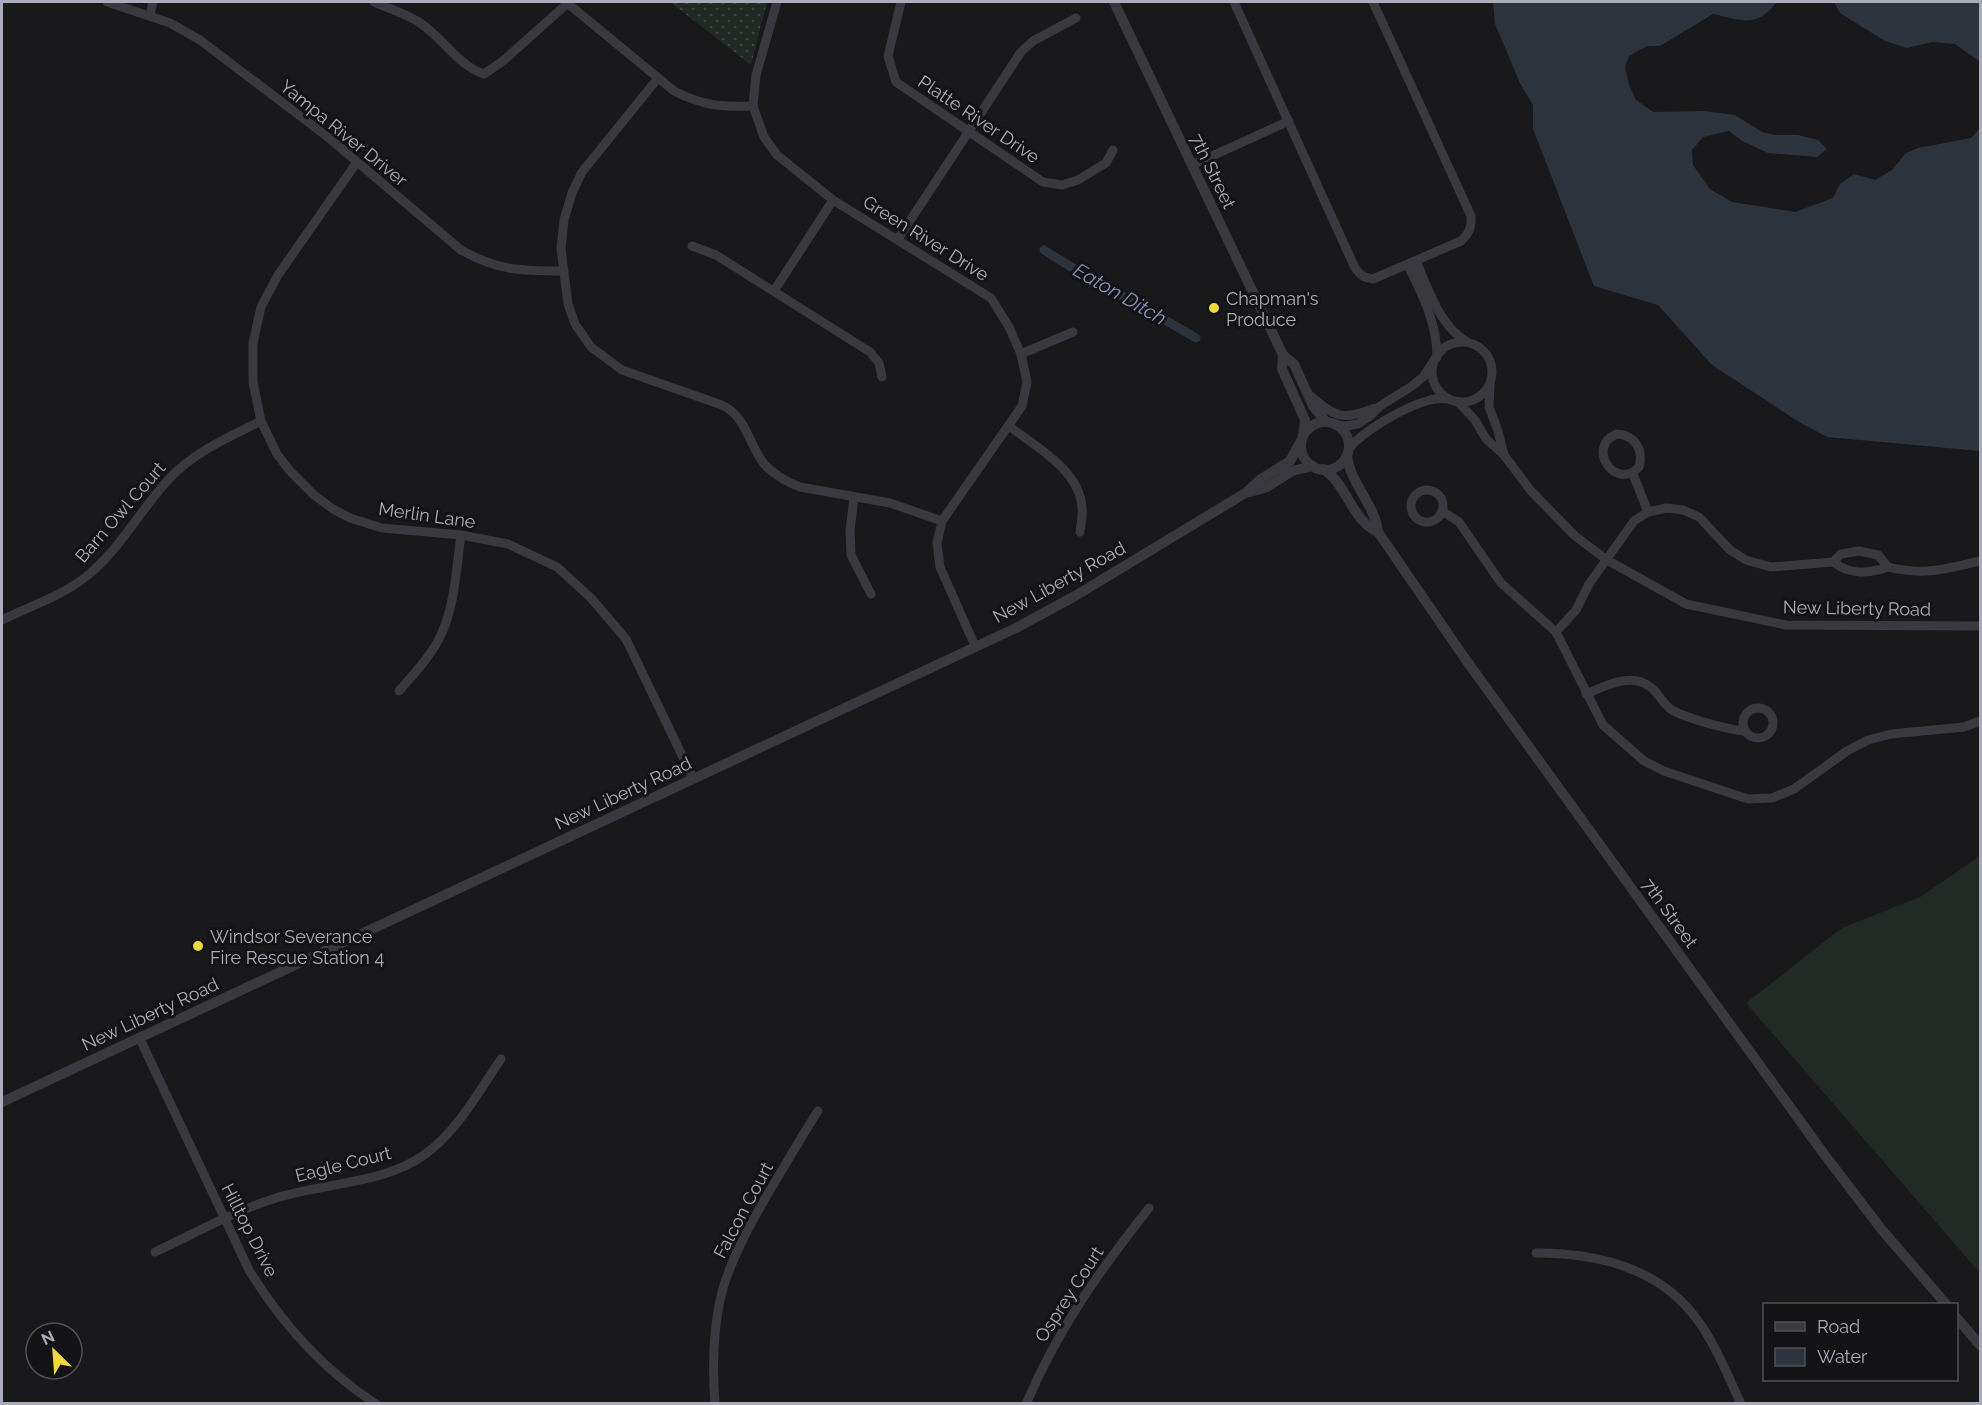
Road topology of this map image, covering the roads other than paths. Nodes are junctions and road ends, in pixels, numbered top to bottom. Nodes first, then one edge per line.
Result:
1 (107, 2) edge
2 (153, 2) edge
3 (374, 2) edge
4 (567, 2) edge
5 (777, 2) edge
6 (901, 2) edge
7 (1114, 2) edge
8 (1234, 2) edge
9 (1372, 2) edge
10 (150, 15) junction
11 (1076, 18) dead end
12 (658, 78) junction
13 (753, 106) junction
14 (1289, 121) junction
15 (969, 132) junction
16 (1113, 150) dead end
17 (357, 162) junction
18 (1192, 165) junction
19 (833, 200) junction
20 (898, 238) junction
21 (692, 246) dead end
22 (1412, 263) junction
23 (564, 271) junction
24 (774, 291) junction
25 (1073, 332) dead end
26 (1469, 343) junction
27 (1021, 354) junction
28 (1283, 355) junction
29 (1436, 359) junction
30 (882, 377) dead end
31 (1490, 383) junction
32 (1308, 394) junction
33 (1454, 401) junction
34 (1380, 406) junction
35 (261, 421) junction
36 (1332, 424) junction
37 (1010, 426) junction
38 (1302, 439) junction
39 (1347, 453) junction
40 (1504, 454) junction
41 (1318, 468) junction
42 (1632, 474) junction
43 (1247, 492) junction
44 (854, 498) junction
45 (1442, 511) dead end
46 (1648, 512) junction
47 (942, 521) junction
48 (1080, 532) dead end
49 (1378, 532) junction
50 (461, 536) junction
51 (1607, 560) junction
52 (1980, 561) edge
53 (1833, 562) junction
54 (1888, 567) junction
55 (871, 594) dead end
56 (2, 620) edge
57 (1980, 626) edge
58 (1556, 632) junction
59 (975, 646) junction
60 (399, 691) dead end
61 (1587, 694) junction
62 (1980, 721) edge
63 (1744, 731) dead end
64 (693, 778) junction
65 (140, 1037) junction
66 (501, 1059) dead end
67 (2, 1102) edge
68 (818, 1112) dead end
69 (1149, 1208) dead end
70 (225, 1220) junction
71 (155, 1252) dead end
72 (1536, 1253) dead end
73 (1944, 1303) edge
74 (1958, 1319) edge
75 (1980, 1346) edge
76 (376, 1404) edge
77 (716, 1404) edge
78 (1026, 1404) edge
79 (1741, 1404) edge

1 - 10 street, Yampa River Driver
2 - 10 street
3 - 4 street
4 - 12 street
5 - 13 street, Green River Drive
6 - 15 street, Platte River Drive
7 - 18 street, 7th Street
8 - 14 street
9 - 22 street
10 - 17 street, Yampa River Driver
11 - 15 street
12 - 13 street
12 - 23 street
13 - 19 street, Green River Drive
14 - 18 street
14 - 22 street
15 - 16 street, Platte River Drive
15 - 20 street
17 - 23 street, Yampa River Driver
17 - 35 street, Merlin Lane
18 - 28 street, 7th Street
19 - 20 street, Green River Drive
19 - 24 street
20 - 27 street, Green River Drive
21 - 24 street
22 - 26 street
22 - 29 street
23 - 44 street
24 - 30 street
25 - 27 street
26 - 29 street
26 - 31 street
27 - 37 street, Green River Drive
28 - 32 street, 7th Street
28 - 38 street, 7th Street
29 - 33 street
29 - 34 street
31 - 33 street
31 - 40 street, New Liberty Road
32 - 34 street
32 - 36 street, 7th Street
33 - 39 street
33 - 40 street, New Liberty Road
34 - 36 street
35 - 50 street, Merlin Lane
35 - 56 street, Barn Owl Court
36 - 38 street
36 - 39 street
37 - 47 street, Green River Drive
37 - 48 street
38 - 41 street
38 - 43 street, New Liberty Road
39 - 41 street
39 - 49 street, 7th Street
40 - 51 street, New Liberty Road
41 - 43 street, New Liberty Road
41 - 49 street, 7th Street
42 - 42 street
42 - 46 street
43 - 59 street, New Liberty Road
44 - 47 street
44 - 55 street
45 - 58 street
46 - 51 street
46 - 53 street
47 - 59 street, Green River Drive
49 - 73 street, 7th Street
50 - 60 street
50 - 64 street, Merlin Lane
51 - 57 street, New Liberty Road
51 - 58 street
52 - 54 street
53 - 54 street
53 - 54 street
58 - 61 street
59 - 64 street, New Liberty Road
61 - 62 street
61 - 63 street
64 - 65 street, New Liberty Road
65 - 67 street, New Liberty Road
65 - 70 street, Hilltop Drive
66 - 70 street, Eagle Court
68 - 77 street, Falcon Court
69 - 78 street, Osprey Court
70 - 71 street, Eagle Court
70 - 76 street, Hilltop Drive
72 - 79 street
74 - 75 street

